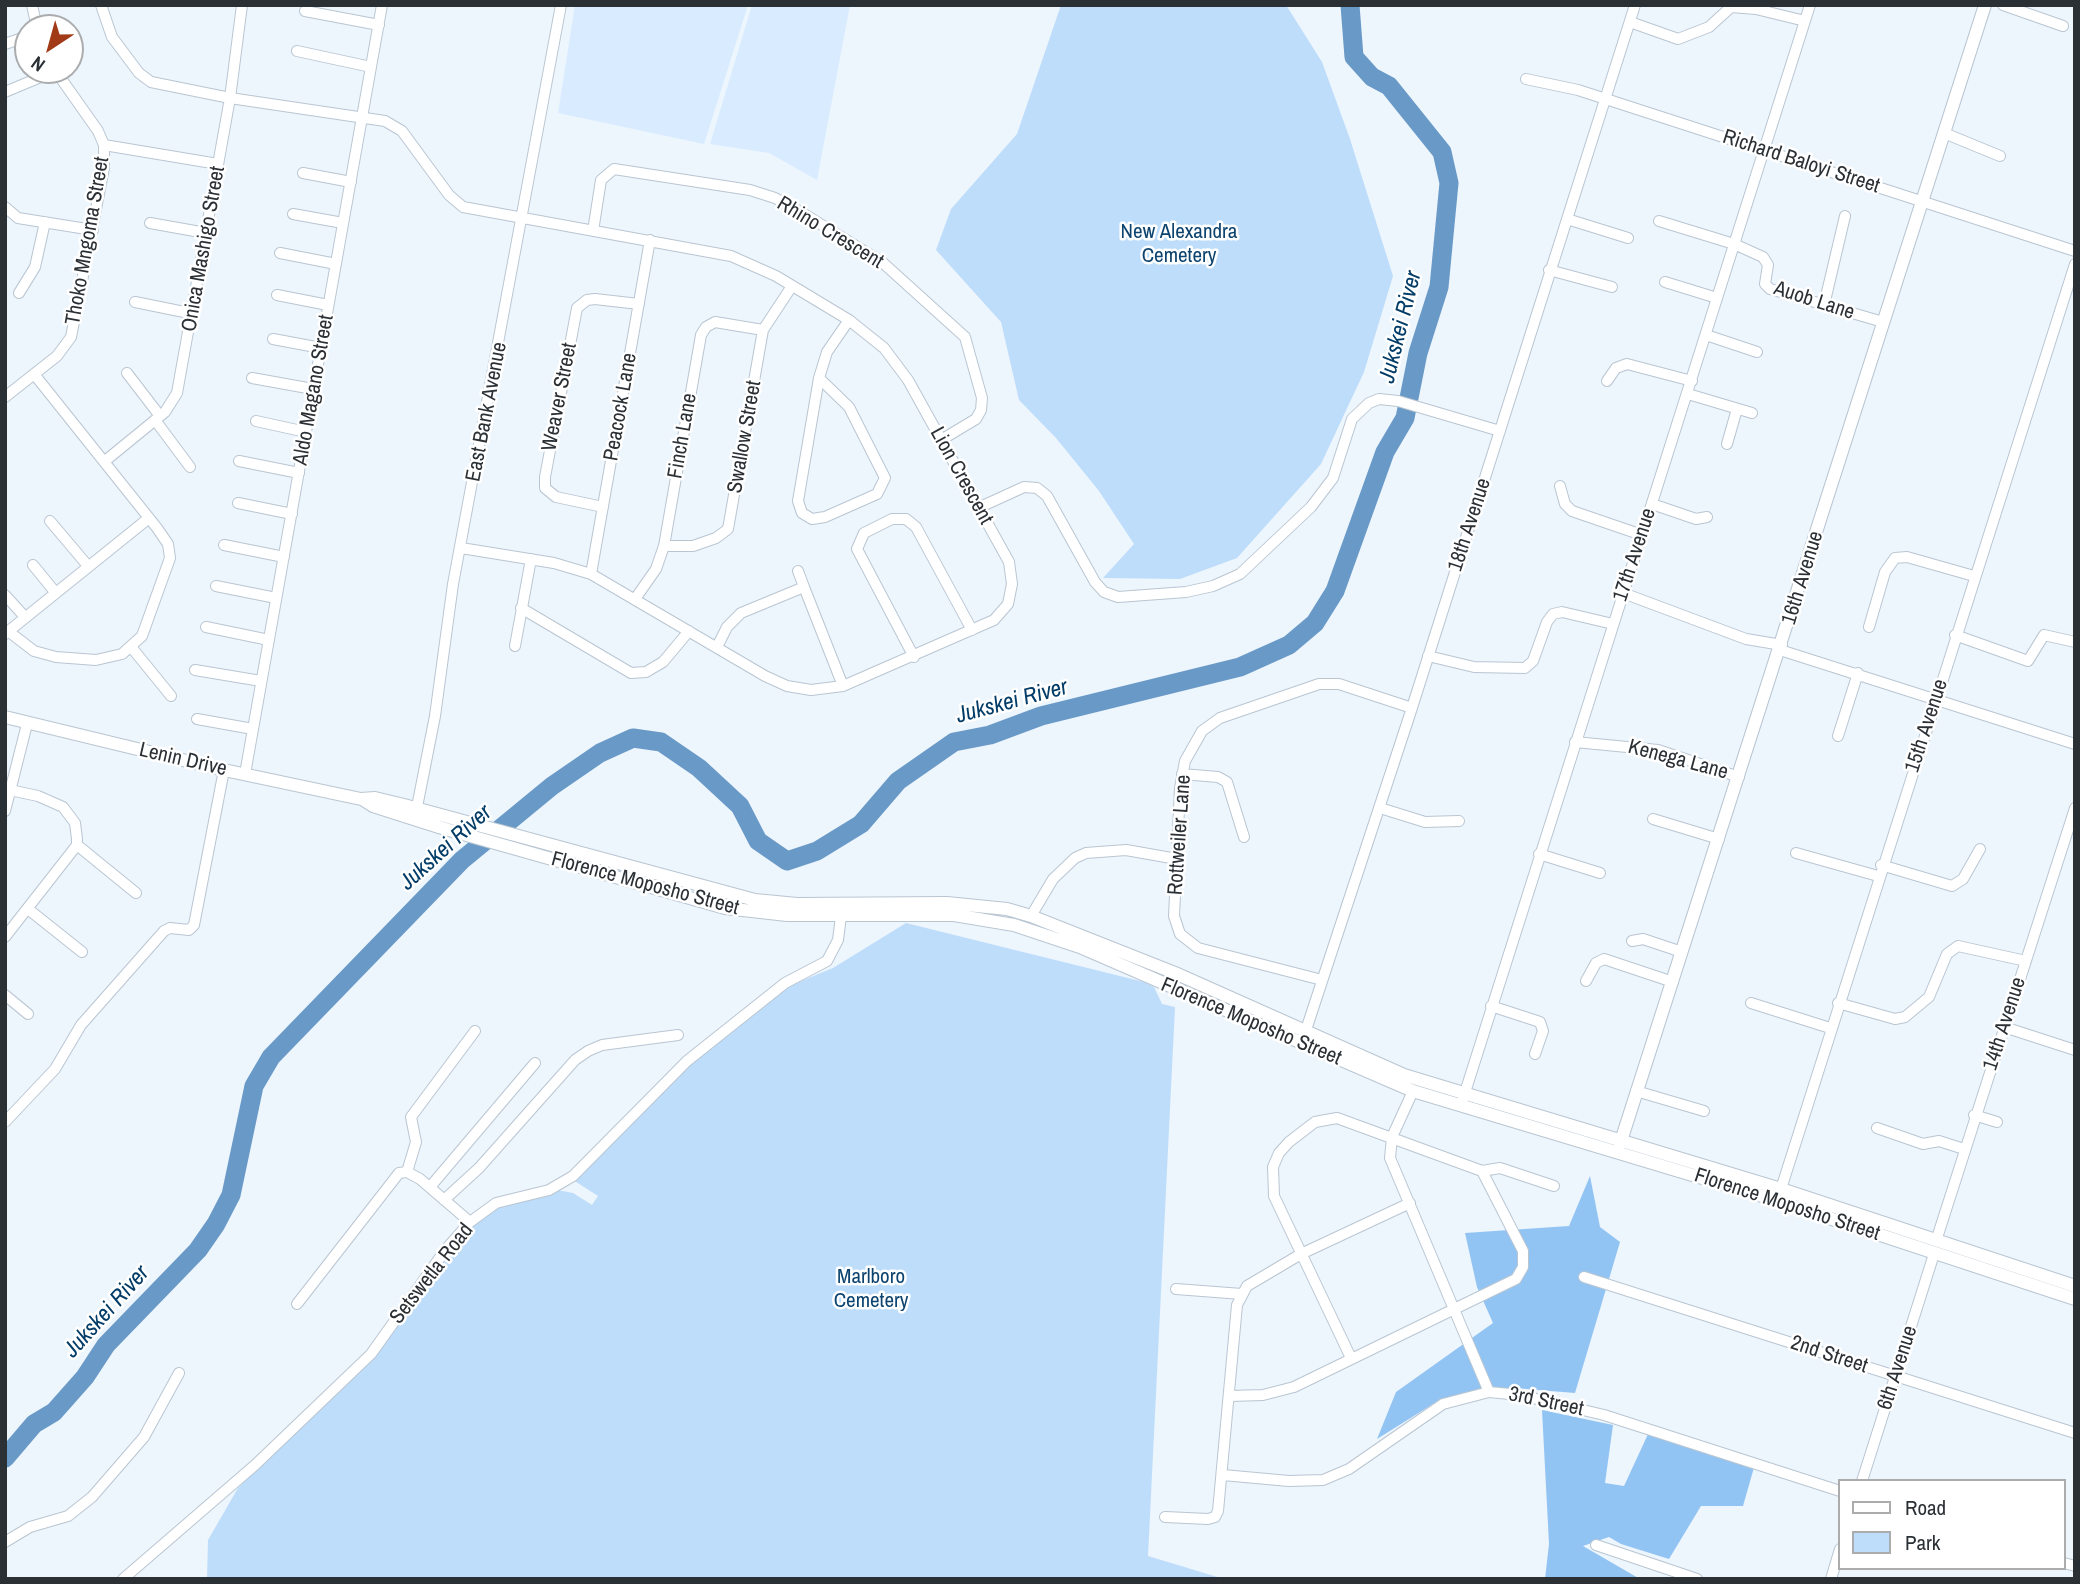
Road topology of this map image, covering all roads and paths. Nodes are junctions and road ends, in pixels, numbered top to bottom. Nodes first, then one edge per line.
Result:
1 (101, 5) edge
2 (242, 5) edge
3 (382, 5) edge
4 (561, 5) edge
5 (1810, 5) edge
6 (1985, 5) edge
7 (2003, 5) edge
8 (1633, 6) edge
9 (305, 11) dead end
10 (1805, 21) junction
11 (1630, 22) junction
12 (379, 25) junction
13 (2063, 26) dead end
14 (297, 51) dead end
15 (371, 66) junction
16 (1526, 79) dead end
17 (24, 84) edge
18 (65, 84) edge
19 (5, 92) edge
20 (230, 98) junction
21 (1606, 99) junction
22 (362, 118) junction
23 (1944, 133) junction
24 (104, 145) junction
25 (1765, 151) junction
26 (2000, 156) dead end
27 (218, 163) junction
28 (303, 173) dead end
29 (351, 182) junction
30 (1922, 201) junction
31 (9, 211) edge
32 (293, 214) dead end
33 (1845, 216) dead end
34 (1567, 219) junction
35 (523, 220) junction
36 (1659, 221) dead end
37 (45, 222) junction
38 (150, 223) dead end
39 (343, 223) junction
40 (93, 230) junction
41 (593, 231) junction
42 (206, 233) junction
43 (1628, 238) dead end
44 (650, 240) junction
45 (1734, 244) junction
46 (2075, 251) edge
47 (280, 253) dead end
48 (336, 264) junction
49 (2075, 264) edge
50 (1549, 270) junction
51 (1665, 282) dead end
52 (792, 286) junction
53 (1612, 287) dead end
54 (19, 293) dead end
55 (277, 295) dead end
56 (1717, 298) junction
57 (135, 302) dead end
58 (639, 304) junction
59 (328, 305) junction
60 (1824, 306) junction
61 (194, 314) junction
62 (849, 320) junction
63 (1883, 322) junction
64 (763, 330) junction
65 (1706, 335) junction
66 (273, 339) dead end
67 (321, 348) junction
68 (1757, 352) dead end
69 (127, 373) dead end
70 (34, 374) junction
71 (252, 378) dead end
72 (819, 378) junction
73 (1692, 381) junction
74 (1606, 382) dead end
75 (313, 389) junction
76 (1688, 394) junction
77 (5, 397) edge
78 (1737, 409) junction
79 (1752, 413) dead end
80 (157, 418) junction
81 (256, 421) dead end
82 (1500, 431) junction
83 (306, 432) junction
84 (941, 440) junction
85 (1727, 444) dead end
86 (105, 461) junction
87 (239, 461) dead end
88 (190, 467) dead end
89 (299, 473) junction
90 (1560, 486) dead end
91 (238, 503) dead end
92 (1652, 504) junction
93 (603, 507) junction
94 (978, 508) junction
95 (292, 514) junction
96 (1707, 517) dead end
97 (149, 518) junction
98 (50, 521) dead end
99 (1642, 535) junction
100 (224, 545) dead end
101 (664, 546) junction
102 (461, 548) junction
103 (284, 557) junction
104 (531, 559) junction
105 (33, 565) dead end
106 (88, 566) junction
107 (798, 571) dead end
108 (591, 574) junction
109 (1974, 576) junction
110 (216, 586) dead end
111 (804, 587) junction
112 (55, 592) junction
113 (1623, 593) junction
114 (5, 594) edge
115 (276, 598) junction
116 (635, 599) junction
117 (521, 608) junction
118 (25, 617) junction
119 (1613, 624) junction
120 (206, 627) dead end
121 (1869, 627) dead end
122 (689, 631) junction
123 (972, 631) junction
124 (7, 632) edge
125 (1955, 635) junction
126 (269, 640) junction
127 (2075, 642) edge
128 (515, 646) dead end
129 (717, 647) junction
130 (1781, 648) junction
131 (132, 649) junction
132 (1428, 656) junction
133 (914, 657) junction
134 (195, 670) dead end
135 (1858, 673) junction
136 (261, 681) junction
137 (843, 686) junction
138 (171, 696) dead end
139 (1938, 699) junction
140 (1412, 708) junction
141 (5, 716) edge
142 (197, 719) dead end
143 (27, 724) junction
144 (253, 729) junction
145 (1838, 736) dead end
146 (1575, 741) junction
147 (2075, 744) edge
148 (224, 770) junction
149 (245, 774) junction
150 (1182, 774) junction
151 (1739, 777) junction
152 (9, 790) edge
153 (1380, 808) junction
154 (2075, 808) edge
155 (5, 811) edge
156 (416, 814) junction
157 (1653, 819) dead end
158 (1459, 821) dead end
159 (443, 822) junction
160 (1244, 837) dead end
161 (1719, 839) junction
162 (76, 845) junction
163 (1980, 849) dead end
164 (1796, 853) dead end
165 (1539, 854) junction
166 (1177, 859) junction
167 (1880, 871) junction
168 (1600, 873) dead end
169 (692, 885) junction
170 (136, 893) dead end
171 (688, 899) junction
172 (27, 909) junction
173 (841, 916) junction
174 (1031, 916) junction
175 (5, 937) edge
176 (1632, 941) dead end
177 (82, 952) dead end
178 (1682, 952) junction
179 (2026, 961) junction
180 (1322, 980) junction
181 (1586, 981) dead end
182 (1673, 982) junction
183 (5, 995) edge
184 (1751, 1003) dead end
185 (1838, 1003) junction
186 (1491, 1006) junction
187 (28, 1014) dead end
188 (2004, 1027) junction
189 (1830, 1028) junction
190 (475, 1031) dead end
191 (678, 1035) dead end
192 (1303, 1037) junction
193 (2075, 1050) edge
194 (1535, 1054) dead end
195 (535, 1063) dead end
196 (1413, 1091) junction
197 (1636, 1091) junction
198 (1462, 1099) junction
199 (1704, 1111) dead end
200 (1974, 1115) junction
201 (5, 1122) edge
202 (1997, 1122) dead end
203 (1877, 1128) dead end
204 (1392, 1137) junction
205 (1619, 1145) junction
206 (1964, 1149) junction
207 (1482, 1171) junction
208 (407, 1172) junction
209 (1554, 1186) dead end
210 (430, 1187) junction
211 (1781, 1189) junction
212 (444, 1199) junction
213 (1410, 1203) junction
214 (470, 1222) junction
215 (1936, 1241) junction
216 (1301, 1254) junction
217 (1934, 1254) junction
218 (1584, 1276) dead end
219 (2075, 1286) edge
220 (1176, 1289) dead end
221 (1242, 1294) junction
222 (2075, 1299) edge
223 (297, 1304) dead end
224 (1456, 1308) junction
225 (1351, 1358) junction
226 (179, 1373) dead end
227 (1896, 1377) junction
228 (1489, 1392) junction
229 (1230, 1396) junction
230 (2075, 1433) edge
231 (1223, 1475) junction
232 (1863, 1479) edge
233 (1839, 1491) edge
234 (1164, 1517) dead end
235 (5, 1542) edge
236 (1596, 1545) dead end
237 (1839, 1552) edge
238 (123, 1579) edge
239 (1697, 1579) edge
240 (1831, 1579) edge

1 - 20 street, Lion Crescent
2 - 20 street, Onica Mashigo Street
3 - 12 street, Aldo Magano Street
4 - 35 street, East Bank Avenue
5 - 10 street, 17th Avenue
6 - 23 street, 16th Avenue
7 - 13 street
8 - 11 street, 18th Avenue
9 - 12 street
10 - 11 street
10 - 25 street, 17th Avenue
11 - 21 street, 18th Avenue
12 - 15 street, Aldo Magano Street
14 - 15 street
15 - 22 street, Aldo Magano Street
16 - 21 street, Richard Baloyi Street
17 - 19 street
18 - 24 street, Thoko Mngoma Street
20 - 22 street, Lion Crescent
20 - 27 street, Onica Mashigo Street
21 - 25 street, Richard Baloyi Street
21 - 34 street, 18th Avenue
22 - 29 street, Aldo Magano Street
22 - 35 street, Lion Crescent
23 - 26 street
23 - 30 street, 16th Avenue
24 - 27 street
24 - 40 street, Thoko Mngoma Street
25 - 30 street, Richard Baloyi Street
25 - 45 street, 17th Avenue
27 - 42 street, Onica Mashigo Street
28 - 29 street
29 - 39 street, Aldo Magano Street
30 - 46 street, Richard Baloyi Street
30 - 63 street, 16th Avenue
31 - 37 street
32 - 39 street
33 - 60 street
34 - 43 street
34 - 50 street, 18th Avenue
35 - 41 street, Lion Crescent
35 - 102 street, East Bank Avenue
36 - 45 street
37 - 40 street
37 - 54 street
38 - 42 street
39 - 48 street, Aldo Magano Street
40 - 70 street, Thoko Mngoma Street
41 - 44 street, Lion Crescent
41 - 84 street, Rhino Crescent
42 - 61 street, Onica Mashigo Street
44 - 52 street, Lion Crescent
44 - 58 street, Peacock Lane
45 - 56 street, 17th Avenue
45 - 60 street, Auob Lane
47 - 48 street
48 - 59 street, Aldo Magano Street
49 - 109 street, 15th Avenue
50 - 53 street
50 - 82 street, 18th Avenue
51 - 56 street
52 - 62 street, Lion Crescent
52 - 64 street, Swallow Street
55 - 59 street
56 - 65 street, 17th Avenue
57 - 61 street
58 - 93 street, Peacock Lane
58 - 93 street, Weaver Street
59 - 67 street, Aldo Magano Street
60 - 63 street, Auob Lane
61 - 80 street, Onica Mashigo Street
62 - 72 street
62 - 84 street, Lion Crescent
63 - 130 street, 16th Avenue
64 - 101 street, Swallow Street
64 - 101 street, Finch Lane
65 - 68 street
65 - 73 street, 17th Avenue
66 - 67 street
67 - 75 street, Aldo Magano Street
69 - 80 street
70 - 77 street, Thoko Mngoma Street
70 - 86 street
71 - 75 street
72 - 72 street
73 - 74 street
73 - 76 street, 17th Avenue
75 - 83 street, Aldo Magano Street
76 - 78 street
76 - 92 street, 17th Avenue
78 - 79 street
78 - 85 street
80 - 86 street, Onica Mashigo Street
80 - 88 street
81 - 83 street
82 - 94 street
82 - 132 street, 18th Avenue
83 - 89 street, Aldo Magano Street
84 - 94 street, Lion Crescent
86 - 97 street
87 - 89 street
89 - 95 street, Aldo Magano Street
90 - 99 street
91 - 95 street
92 - 96 street
92 - 99 street, 17th Avenue
93 - 108 street, Peacock Lane
94 - 123 street, Lion Crescent
95 - 103 street, Aldo Magano Street
97 - 106 street
97 - 131 street
98 - 106 street
99 - 113 street, 17th Avenue
100 - 103 street
101 - 116 street, Finch Lane
102 - 104 street, Lion Crescent
102 - 156 street, East Bank Avenue
103 - 115 street, Aldo Magano Street
104 - 108 street, Lion Crescent
104 - 117 street
105 - 112 street
106 - 112 street
107 - 111 street
108 - 116 street, Lion Crescent
109 - 121 street
109 - 125 street, 15th Avenue
110 - 115 street
111 - 129 street
111 - 137 street
112 - 118 street
113 - 119 street, 17th Avenue
113 - 130 street
114 - 118 street
115 - 126 street, Aldo Magano Street
116 - 122 street, Lion Crescent
117 - 122 street
117 - 128 street
118 - 124 street
119 - 132 street
119 - 146 street, 17th Avenue
120 - 126 street
122 - 129 street, Lion Crescent
123 - 133 street, Lion Crescent
123 - 133 street
124 - 131 street
125 - 127 street
125 - 139 street, 15th Avenue
126 - 136 street, Aldo Magano Street
129 - 137 street, Lion Crescent
130 - 135 street
130 - 151 street, 16th Avenue
131 - 138 street
132 - 140 street, 18th Avenue
133 - 137 street, Lion Crescent
134 - 136 street
135 - 139 street
135 - 145 street
136 - 144 street, Aldo Magano Street
139 - 147 street
139 - 167 street, 15th Avenue
140 - 150 street, Rottweiler Lane
140 - 153 street, 18th Avenue
141 - 143 street, Lenin Drive
142 - 144 street
143 - 148 street, Lenin Drive
143 - 152 street
144 - 149 street, Aldo Magano Street
146 - 151 street, Kenega Lane
146 - 165 street, 17th Avenue
148 - 149 street, Lenin Drive
148 - 201 street
149 - 156 street, Lenin Drive
150 - 160 street
150 - 166 street, Rottweiler Lane
151 - 161 street, 16th Avenue
152 - 155 street
152 - 162 street
153 - 158 street
153 - 180 street, 18th Avenue
154 - 179 street, 14th Avenue
156 - 159 street, Florence Moposho Street
157 - 161 street
159 - 169 street, Florence Moposho Street
159 - 171 street, Florence Moposho Street
161 - 178 street, 16th Avenue
162 - 170 street
162 - 172 street
163 - 167 street
164 - 167 street
165 - 168 street
165 - 186 street, 17th Avenue
166 - 174 street
166 - 180 street, Rottweiler Lane
167 - 185 street, 15th Avenue
169 - 171 street
169 - 174 street, Florence Moposho Street
171 - 173 street, Florence Moposho Street
172 - 175 street
172 - 177 street
173 - 192 street, Florence Moposho Street
173 - 214 street, Setswetla Road
174 - 192 street, Florence Moposho Street
176 - 178 street
178 - 182 street, 16th Avenue
179 - 185 street
179 - 188 street, 14th Avenue
180 - 192 street, 18th Avenue
181 - 182 street
182 - 197 street, 16th Avenue
183 - 187 street
184 - 189 street
185 - 189 street, 15th Avenue
186 - 194 street
186 - 198 street, 17th Avenue
188 - 193 street
188 - 200 street, 14th Avenue
189 - 211 street, 15th Avenue
190 - 208 street
191 - 212 street
192 - 196 street, Florence Moposho Street
192 - 198 street, Florence Moposho Street
195 - 210 street
196 - 198 street, Florence Moposho Street
196 - 204 street
197 - 199 street
197 - 205 street, 16th Avenue
198 - 205 street, Florence Moposho Street
200 - 202 street
200 - 206 street, 14th Avenue
203 - 206 street
204 - 207 street
204 - 213 street
204 - 216 street
205 - 211 street, Florence Moposho Street
205 - 217 street, Florence Moposho Street
206 - 215 street, 14th Avenue
207 - 209 street
207 - 224 street
208 - 210 street
208 - 223 street
210 - 212 street
211 - 215 street, Florence Moposho Street
212 - 214 street
213 - 216 street
213 - 224 street
214 - 238 street, Setswetla Road
215 - 219 street, Florence Moposho Street
216 - 221 street
216 - 225 street
217 - 222 street, Florence Moposho Street
217 - 227 street, 6th Avenue
218 - 227 street, 2nd Street
220 - 221 street
221 - 229 street
224 - 225 street
224 - 228 street
225 - 229 street
226 - 235 street
227 - 230 street, 2nd Street
227 - 232 street, 6th Avenue
228 - 231 street, 3rd Street
228 - 233 street, 3rd Street
229 - 231 street
231 - 234 street
236 - 239 street
237 - 240 street

